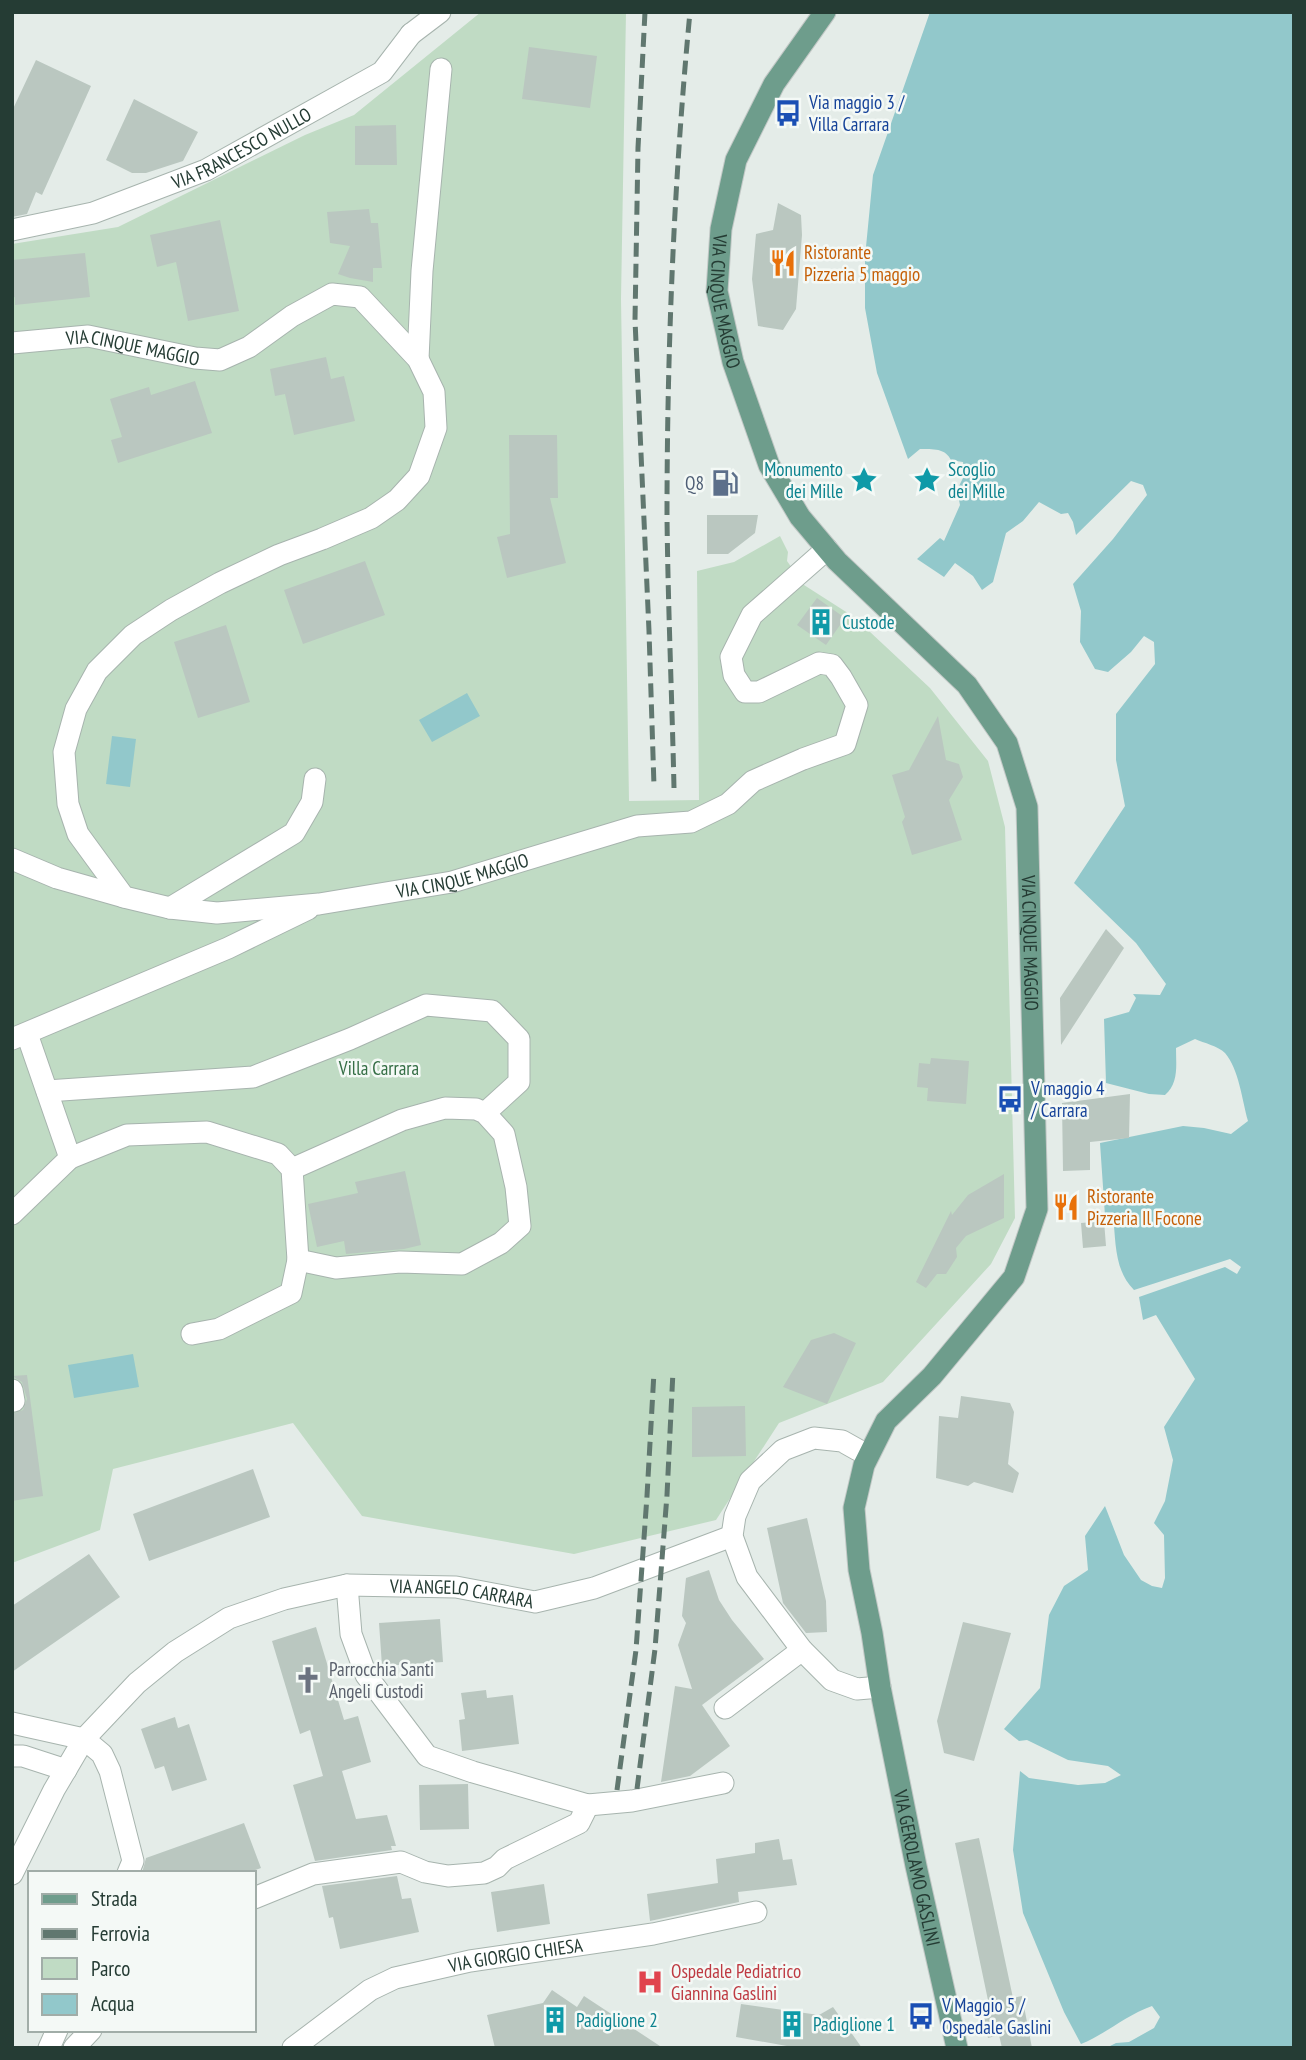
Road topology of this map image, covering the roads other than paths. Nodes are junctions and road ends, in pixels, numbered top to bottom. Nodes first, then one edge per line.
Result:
1 (440, 12) edge
2 (825, 12) edge
3 (441, 69) dead end
4 (12, 230) edge
5 (12, 343) edge
6 (418, 359) junction
7 (827, 549) junction
8 (315, 779) dead end
9 (12, 859) edge
10 (124, 897) junction
11 (319, 904) junction
12 (170, 908) junction
13 (20, 1037) edge
14 (47, 1091) junction
15 (485, 1113) junction
16 (70, 1158) junction
17 (292, 1169) junction
18 (12, 1214) edge
19 (298, 1260) junction
20 (192, 1334) dead end
21 (861, 1457) junction
22 (732, 1536) junction
23 (347, 1585) junction
24 (802, 1650) junction
25 (880, 1687) junction
26 (725, 1708) dead end
27 (12, 1723) edge
28 (84, 1739) junction
29 (12, 1756) edge
30 (66, 1770) junction
31 (723, 1783) dead end
32 (588, 1804) junction
33 (129, 1871) edge
34 (12, 1874) edge
35 (256, 1897) edge
36 (756, 1912) dead end
37 (56, 2032) edge
38 (89, 2032) edge
39 (49, 2048) edge
40 (74, 2048) edge
41 (293, 2048) edge
42 (957, 2048) edge

1 - 4 street, VIA FRANCESCO NULLO
2 - 7 main road, VIA CINQUE MAGGIO
3 - 6 street, VIA CINQUE MAGGIO
5 - 6 street, VIA CINQUE MAGGIO
6 - 10 street, VIA CINQUE MAGGIO
7 - 11 street, VIA CINQUE MAGGIO
7 - 21 main road, VIA CINQUE MAGGIO
8 - 12 street
9 - 10 street, VIA CINQUE MAGGIO
10 - 12 street, VIA CINQUE MAGGIO
11 - 12 street, VIA CINQUE MAGGIO
11 - 13 street, VIA CINQUE MAGGIO
13 - 14 street, VIA CINQUE MAGGIO
14 - 15 street
14 - 16 street, VIA CINQUE MAGGIO
15 - 17 street
15 - 19 street
16 - 17 street
16 - 18 street
17 - 19 street
19 - 20 street
21 - 22 street
21 - 25 main road, VIA CINQUE MAGGIO
22 - 23 street, VIA ANGELO CARRARA
22 - 24 street
23 - 28 street, VIA ANGELO CARRARA
23 - 32 street
24 - 25 street
24 - 26 street
25 - 42 main road, VIA GEROLAMO GASLINI
27 - 28 street
28 - 30 street, VIA ANGELO CARRARA
28 - 33 street
29 - 30 street
30 - 34 street, VIA ANGELO CARRARA
31 - 32 street
32 - 35 street
36 - 41 street, VIA GIORGIO CHIESA
37 - 39 street
38 - 40 street

